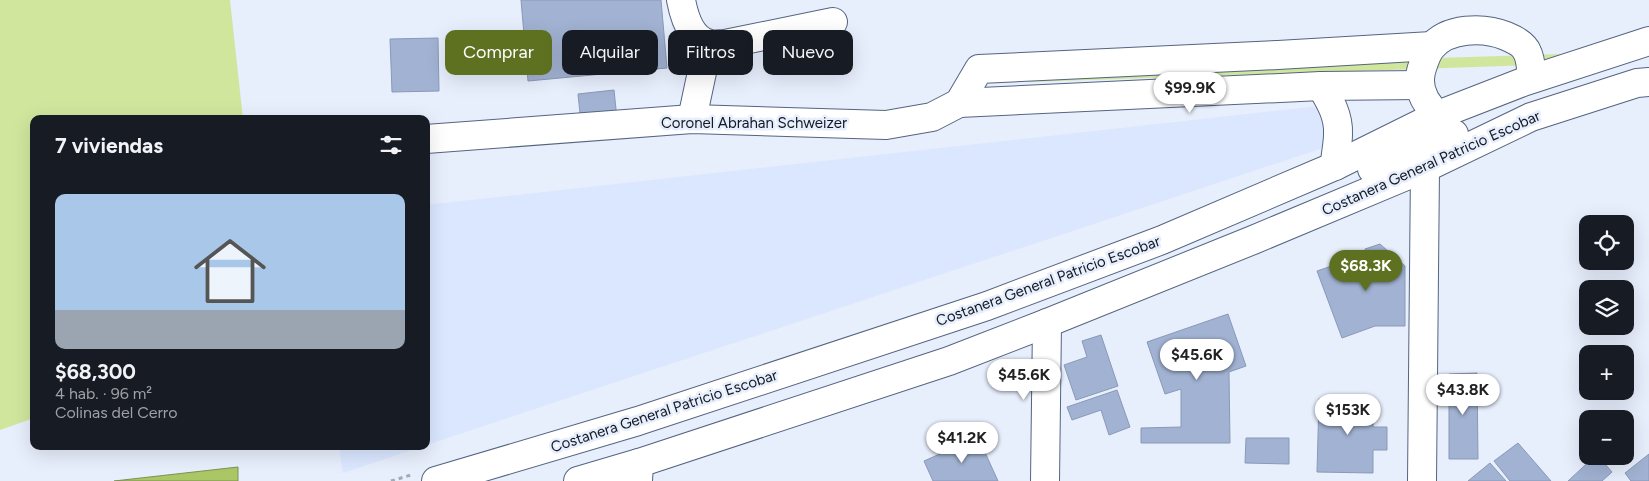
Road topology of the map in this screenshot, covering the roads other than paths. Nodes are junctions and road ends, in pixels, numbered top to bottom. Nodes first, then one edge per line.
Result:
1 (681, 0) edge
2 (833, 22) dead end
3 (692, 30) edge
4 (753, 38) edge
5 (1647, 42) edge
6 (1432, 46) junction
7 (701, 75) edge
8 (1532, 78) junction
9 (1643, 82) edge
10 (1420, 85) junction
11 (1321, 86) junction
12 (959, 103) junction
13 (1438, 115) junction
14 (1490, 117) junction
15 (692, 120) junction
16 (430, 139) edge
17 (1335, 166) junction
18 (1425, 168) junction
19 (1253, 240) junction
20 (1047, 323) junction
21 (638, 472) edge
22 (436, 481) edge
23 (578, 481) edge
24 (1045, 481) edge
25 (1422, 481) edge

1 - 3 main road
2 - 4 main road
5 - 8 main road, Costanera General Patricio Escobar
6 - 8 main road
6 - 10 main road
6 - 12 main road
7 - 15 main road
8 - 13 main road, Costanera General Patricio Escobar
8 - 14 main road
9 - 14 main road
9 - 18 main road, Costanera General Patricio Escobar
10 - 11 main road, Coronel Abrahan Schweizer
10 - 13 main road
11 - 12 main road, Coronel Abrahan Schweizer
11 - 17 main road
12 - 15 main road, Coronel Abrahan Schweizer
13 - 14 main road
13 - 17 main road, Costanera General Patricio Escobar
14 - 19 main road
15 - 16 main road, Coronel Abrahan Schweizer
17 - 22 main road, Costanera General Patricio Escobar
18 - 19 main road, Costanera General Patricio Escobar
18 - 25 main road
19 - 20 main road, Costanera General Patricio Escobar
20 - 21 main road, Costanera General Patricio Escobar
20 - 24 main road
21 - 23 main road, Costanera General Patricio Escobar

